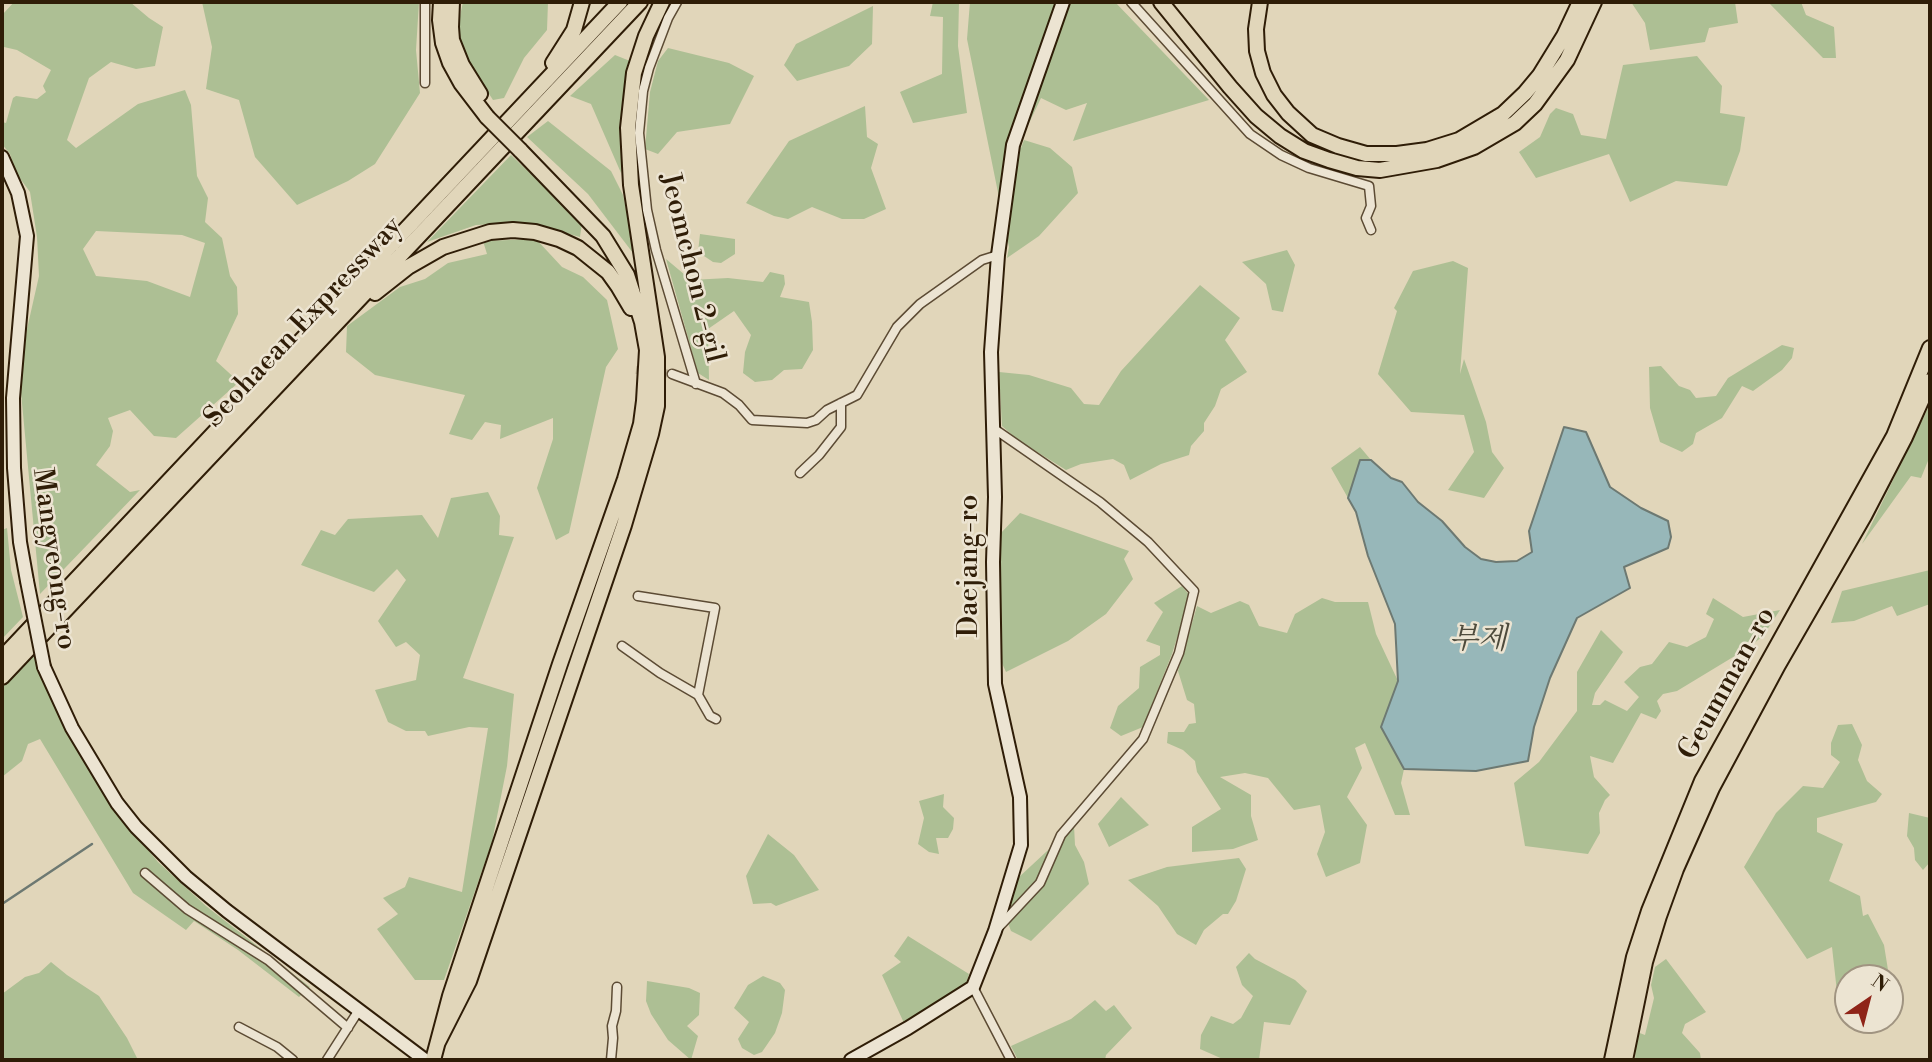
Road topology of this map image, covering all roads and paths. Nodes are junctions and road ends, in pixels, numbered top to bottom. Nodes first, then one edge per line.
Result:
1 (425, 2) edge
2 (442, 2) edge
3 (452, 2) edge
4 (582, 2) edge
5 (620, 2) edge
6 (640, 2) edge
7 (662, 2) edge
8 (677, 2) edge
9 (1063, 2) edge
10 (1131, 2) edge
11 (1161, 2) edge
12 (1260, 2) edge
13 (1580, 2) edge
14 (1594, 2) edge
15 (425, 83) dead end
16 (491, 114) junction
17 (508, 121) junction
18 (523, 147) junction
19 (2, 157) edge
20 (5, 177) edge
21 (1371, 230) dead end
22 (999, 255) junction
23 (336, 323) junction
24 (654, 334) junction
25 (1930, 348) edge
26 (672, 374) tunnel mouth
27 (646, 378) junction
28 (1930, 381) edge
29 (696, 384) junction
30 (841, 403) junction
31 (993, 428) junction
32 (800, 473) dead end
33 (15, 482) junction
34 (2, 490) edge
35 (638, 596) dead end
36 (622, 646) dead end
37 (2, 658) edge
38 (2, 677) edge
39 (698, 695) junction
40 (716, 719) dead end
41 (145, 873) dead end
42 (995, 931) junction
43 (973, 986) junction
44 (617, 987) dead end
45 (359, 1010) junction
46 (239, 1027) dead end
47 (348, 1028) junction
48 (438, 1042) junction
49 (293, 1060) edge
50 (327, 1060) edge
51 (425, 1060) edge
52 (433, 1060) edge
53 (611, 1060) edge
54 (851, 1060) edge
55 (1011, 1060) edge
56 (1612, 1060) edge
57 (1625, 1060) edge

1 - 15 street
2 - 16 highway
3 - 16 highway
4 - 17 highway
5 - 17 highway, Seohaean Expressway
6 - 23 highway, Seohaean Expressway
7 - 24 highway
8 - 29 street, Jeomchon 2-gil
9 - 22 street, Daejang-ro
10 - 21 street
11 - 14 highway
12 - 13 highway
16 - 18 highway
17 - 37 highway, Seohaean Expressway
18 - 24 highway
18 - 27 highway
19 - 20 street, Mangyeong-ro
20 - 33 street, Mangyeong-ro
22 - 30 street
22 - 31 street, Daejang-ro
23 - 27 highway
23 - 38 highway, Seohaean Expressway
24 - 48 highway
25 - 56 highway, Geumman-ro
26 - 29 street
27 - 48 highway
28 - 57 highway, Geumman-ro
29 - 30 street
30 - 32 street
31 - 42 street, Daejang-ro
31 - 42 street
33 - 34 street
33 - 45 street, Mangyeong-ro, bridge
35 - 39 street
36 - 39 street
39 - 40 street
41 - 47 street
42 - 43 street, Daejang-ro
43 - 54 street
43 - 55 street
44 - 53 street
45 - 47 street
45 - 51 street, Mangyeong-ro
46 - 49 street
47 - 50 street
48 - 52 highway

